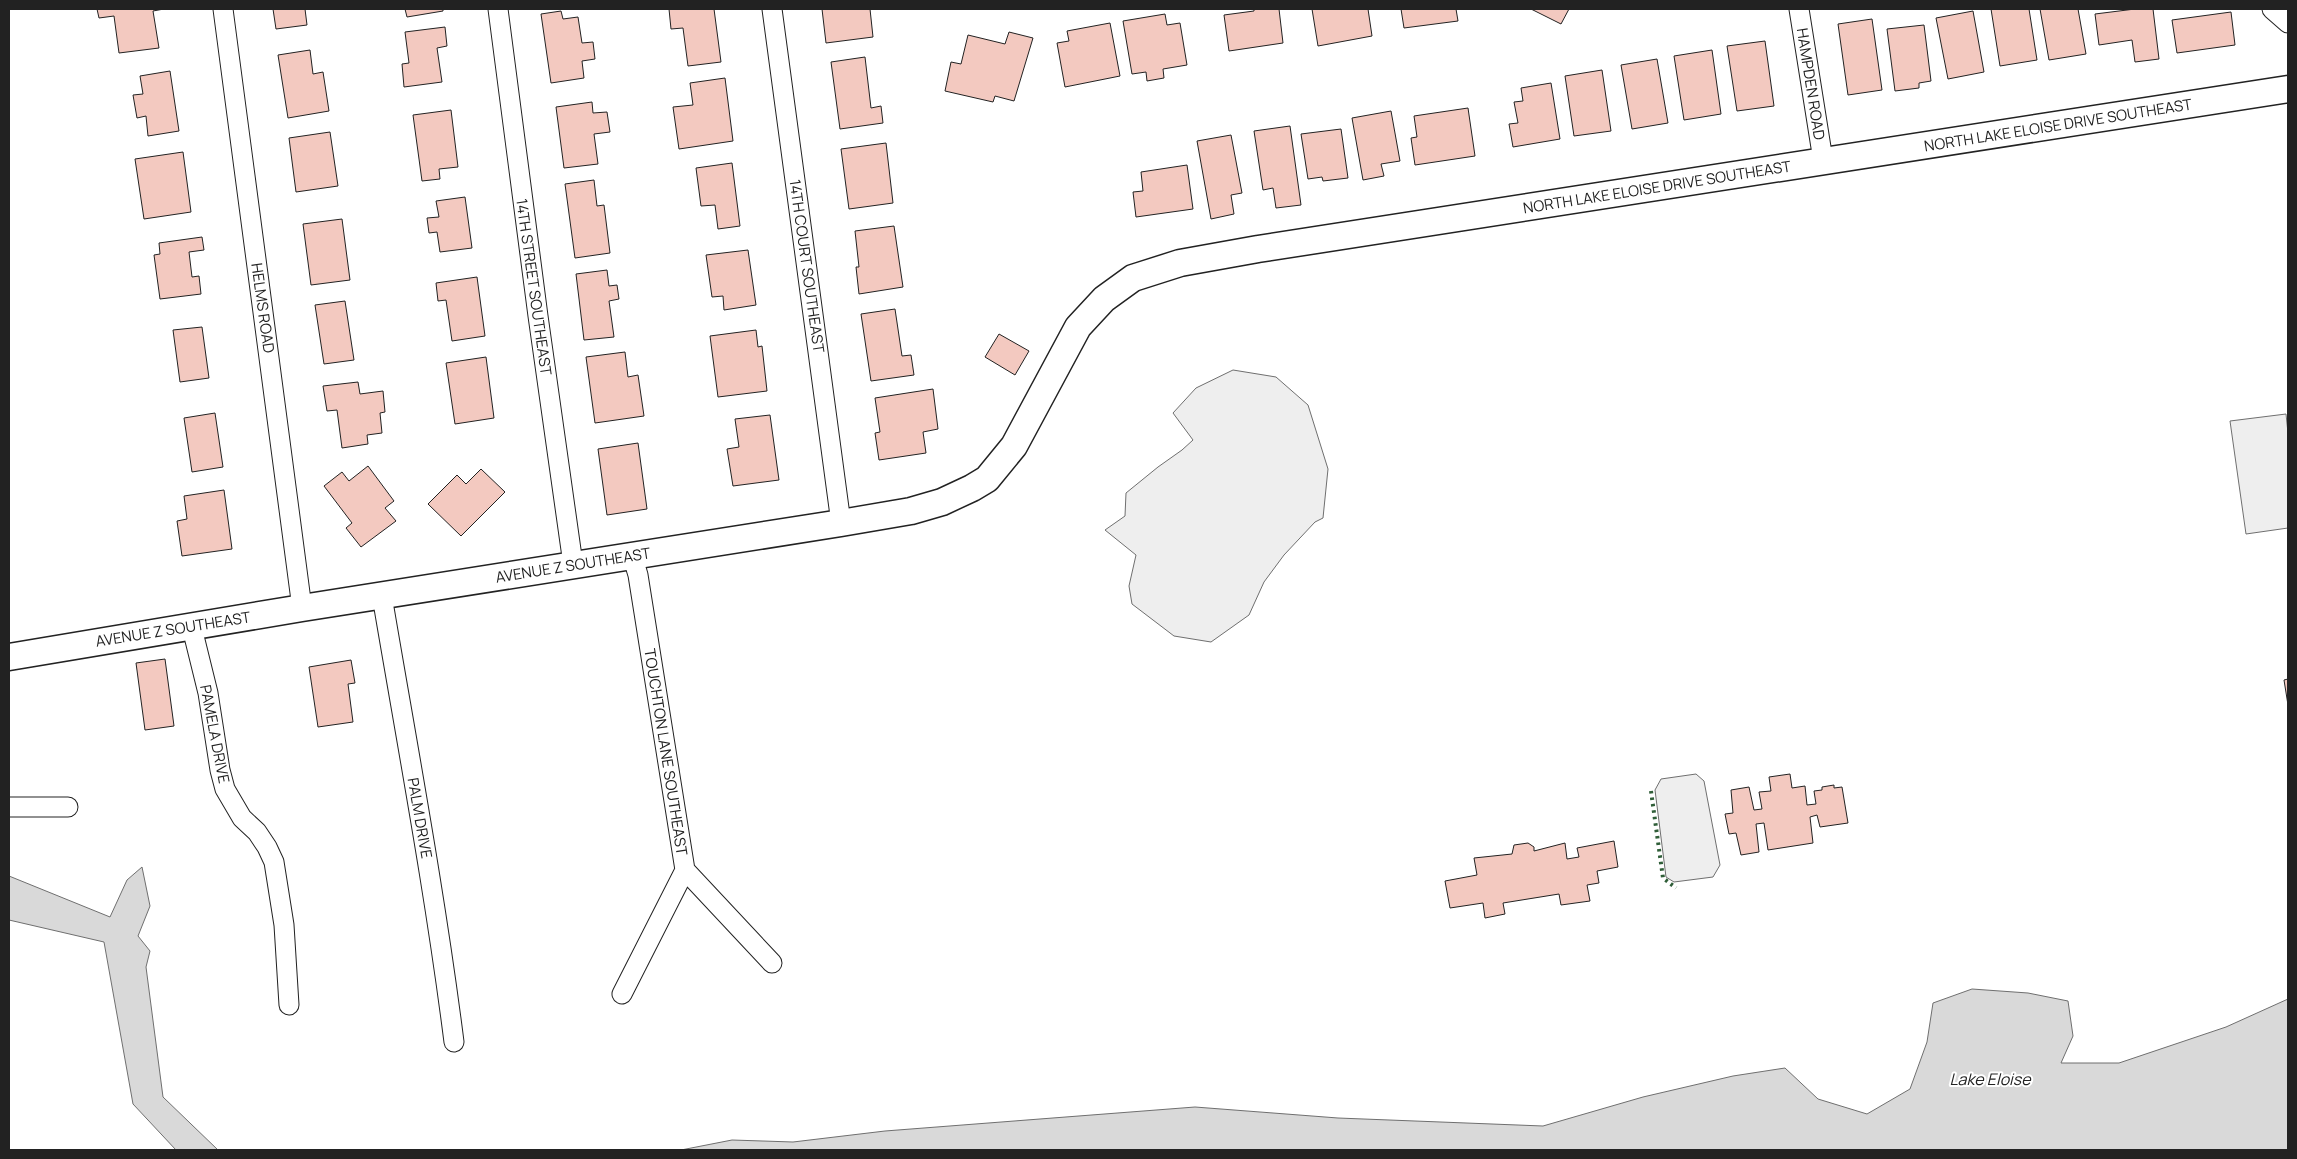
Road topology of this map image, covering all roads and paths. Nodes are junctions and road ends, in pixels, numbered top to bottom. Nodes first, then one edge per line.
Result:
1 (223, 9) edge
2 (498, 9) edge
3 (772, 9) edge
4 (1799, 9) edge
5 (2272, 9) edge
6 (2288, 23) edge
7 (2288, 89) edge
8 (1823, 160) junction
9 (1062, 354) joint
10 (841, 524) junction
11 (632, 555) junction
12 (573, 564) junction
13 (382, 596) junction
14 (302, 608) junction
15 (192, 628) junction
16 (9, 657) edge
17 (9, 807) edge
18 (68, 807) dead end
19 (685, 870) junction
20 (772, 963) dead end
21 (622, 994) dead end
22 (289, 1005) dead end
23 (454, 1042) dead end

1 - 14 street, HELMS ROAD
2 - 12 street, 14TH STREET SOUTHEAST
3 - 10 street, 14TH COURT SOUTHEAST
4 - 8 street, HAMPDEN ROAD
5 - 6 street
7 - 8 street, NORTH LAKE ELOISE DRIVE SOUTHEAST
8 - 9 street, NORTH LAKE ELOISE DRIVE SOUTHEAST
9 - 10 street, AVENUE Z SOUTHEAST
10 - 11 street, AVENUE Z SOUTHEAST
11 - 12 street, AVENUE Z SOUTHEAST
11 - 19 street, TOUCHTON LANE SOUTHEAST
12 - 13 street, AVENUE Z SOUTHEAST
13 - 14 street, AVENUE Z SOUTHEAST
13 - 23 street, PALM DRIVE
14 - 15 street, AVENUE Z SOUTHEAST
15 - 16 street, AVENUE Z SOUTHEAST
15 - 22 street, PAMELA DRIVE
17 - 18 street
19 - 20 street
19 - 21 street, TOUCHTON LANE SOUTHEAST

